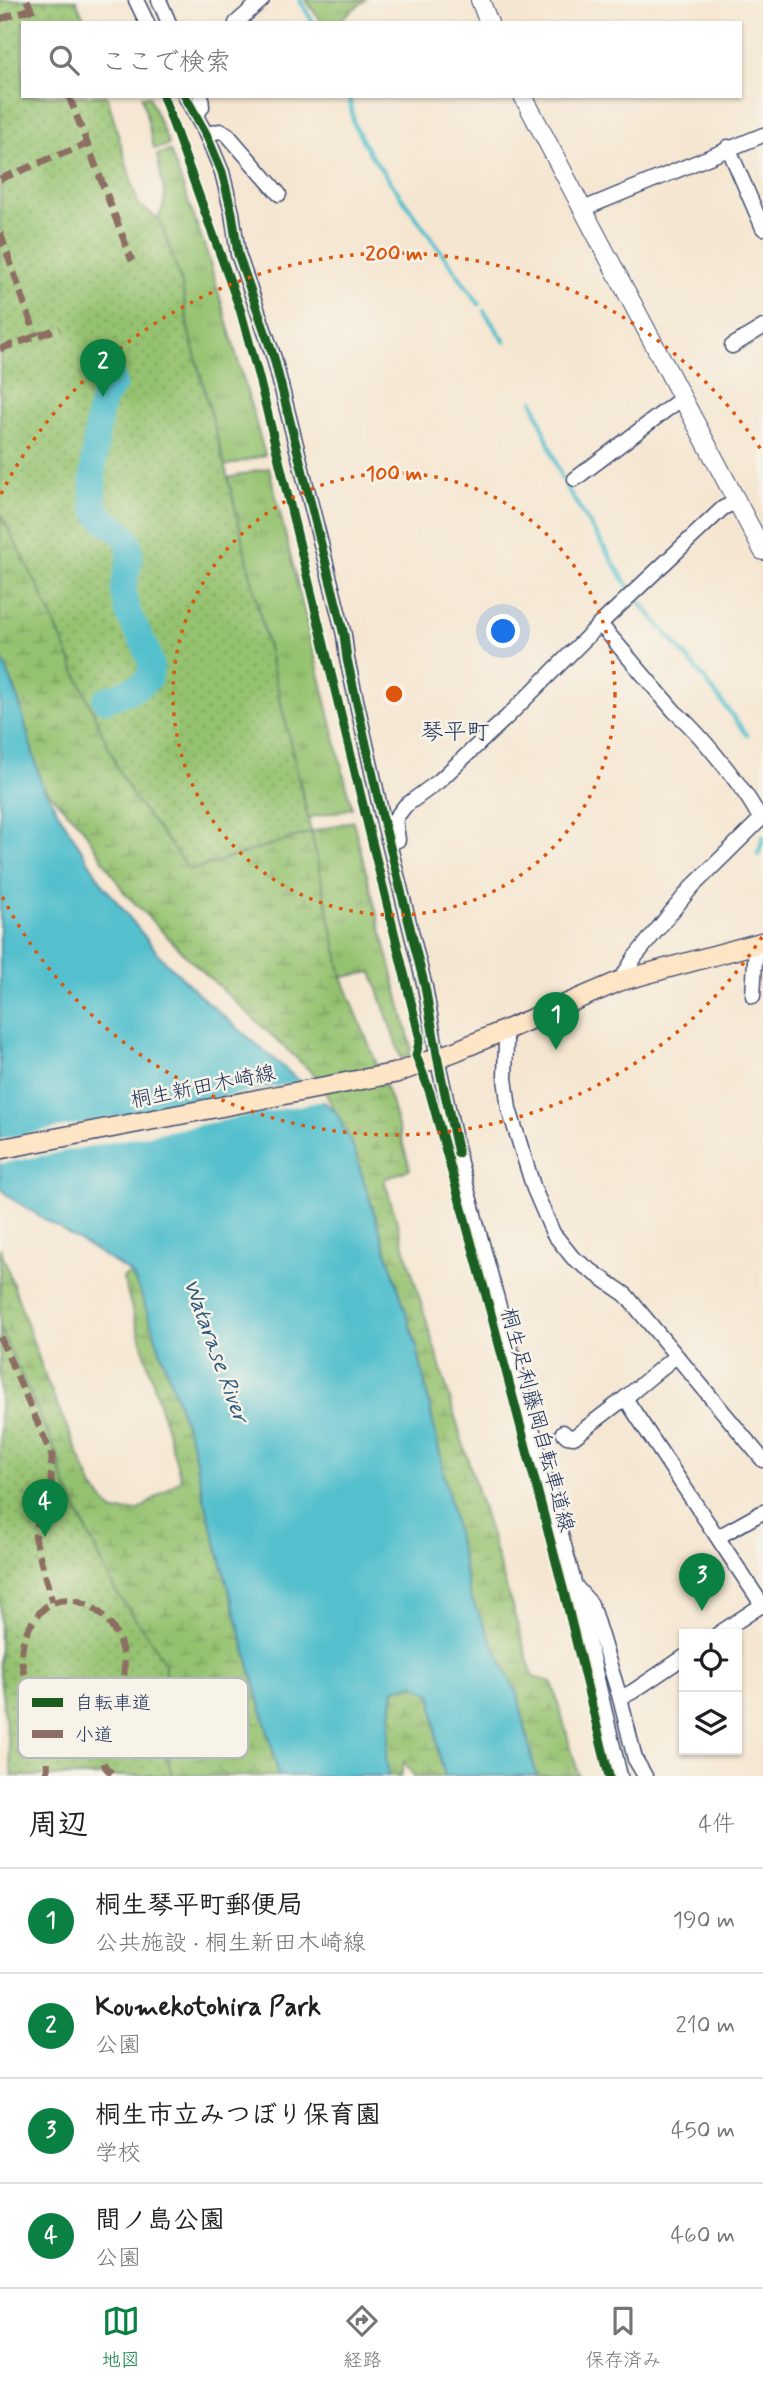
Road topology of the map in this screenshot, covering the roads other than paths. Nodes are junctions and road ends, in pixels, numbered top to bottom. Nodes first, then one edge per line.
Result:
1 (136, 0) edge
2 (159, 0) edge
3 (262, 0) edge
4 (480, 0) edge
5 (146, 21) edge
6 (168, 21) edge
7 (238, 21) edge
8 (488, 21) edge
9 (186, 98) edge
10 (201, 98) edge
11 (524, 98) edge
12 (196, 115) junction
13 (206, 134) junction
14 (763, 135) edge
15 (728, 148) junction
16 (279, 194) dead end
17 (583, 209) junction
18 (763, 228) edge
19 (763, 327) edge
20 (732, 346) dead end
21 (682, 398) junction
22 (575, 479) dead end
23 (736, 502) junction
24 (761, 542) edge
25 (600, 624) junction
26 (761, 818) edge
27 (397, 878) junction
28 (760, 943) edge
29 (621, 981) junction
30 (753, 996) dead end
31 (502, 1031) junction
32 (437, 1057) junction
33 (0, 1149) edge
34 (676, 1356) junction
35 (625, 1398) junction
36 (563, 1432) dead end
37 (763, 1460) edge
38 (763, 1513) edge
39 (718, 1537) junction
40 (575, 1586) junction
41 (763, 1606) edge
42 (726, 1629) edge
43 (679, 1660) edge
44 (620, 1698) junction
45 (620, 1776) edge
46 (645, 1776) edge

1 - 5 street
2 - 6 street
3 - 7 street
4 - 8 street
9 - 12 street
10 - 12 street
11 - 17 street
12 - 13 street
13 - 16 street
13 - 27 street
14 - 15 street
15 - 17 street
15 - 18 street
17 - 21 street
19 - 20 street
21 - 22 street
21 - 23 street
23 - 24 street
23 - 25 street
25 - 26 street
25 - 27 street
26 - 29 street
27 - 32 street
28 - 29 main road, 桐生新田木崎線
28 - 30 street
29 - 31 main road, 桐生新田木崎線
31 - 32 main road, 桐生新田木崎線
31 - 34 street
32 - 33 main road, 桐生新田木崎線
32 - 40 street
34 - 35 street
34 - 37 street
35 - 36 street
35 - 39 street
38 - 39 street
39 - 41 street
40 - 44 street
40 - 45 street
41 - 42 street
43 - 44 street
44 - 46 street

